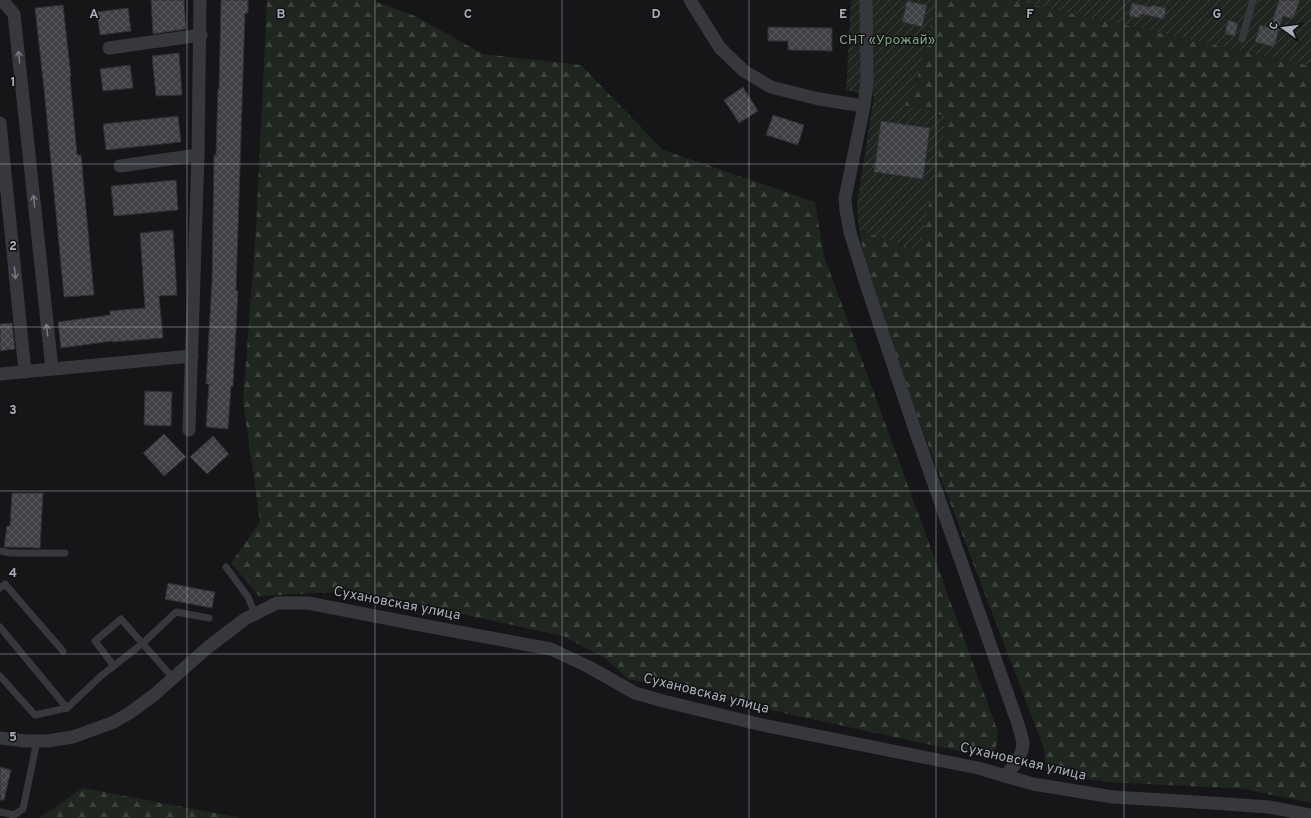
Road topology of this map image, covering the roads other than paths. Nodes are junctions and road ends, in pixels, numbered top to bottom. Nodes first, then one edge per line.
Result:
1 (2, 0) edge
2 (200, 0) edge
3 (690, 0) edge
4 (866, 0) edge
5 (1253, 0) edge
6 (201, 35) junction
7 (1242, 38) dead end
8 (109, 48) dead end
9 (864, 106) junction
10 (0, 123) edge
11 (198, 155) junction
12 (120, 166) dead end
13 (192, 356) junction
14 (52, 369) junction
15 (25, 372) junction
16 (0, 374) edge
17 (189, 430) dead end
18 (0, 551) edge
19 (64, 553) dead end
20 (226, 567) dead end
21 (0, 588) edge
22 (255, 614) junction
23 (209, 618) dead end
24 (0, 627) edge
25 (142, 643) junction
26 (63, 651) dead end
27 (114, 666) junction
28 (0, 676) edge
29 (173, 678) junction
30 (67, 708) junction
31 (0, 738) edge
32 (37, 741) junction
33 (1004, 776) junction
34 (0, 812) edge
35 (1311, 815) edge

14 -> 1 street
2 - 6 street
3 - 9 street
4 - 9 street
5 - 7 lane
6 - 8 street
6 - 11 street
9 - 33 street
10 -> 15 street
11 - 12 street
11 - 13 street
13 - 14 street
13 - 17 street
14 - 15 street
15 - 16 street
18 - 19 lane
20 - 22 lane
21 - 26 lane
22 - 29 street, Сухановская улица
22 - 33 street, Сухановская улица
23 - 25 lane
24 - 30 lane
25 - 27 lane
25 - 27 lane
25 - 29 lane
27 - 30 lane
28 - 30 lane
29 - 32 street, Сухановская улица
31 - 32 street, Сухановская улица
32 - 34 lane
33 - 35 street, Сухановская улица

